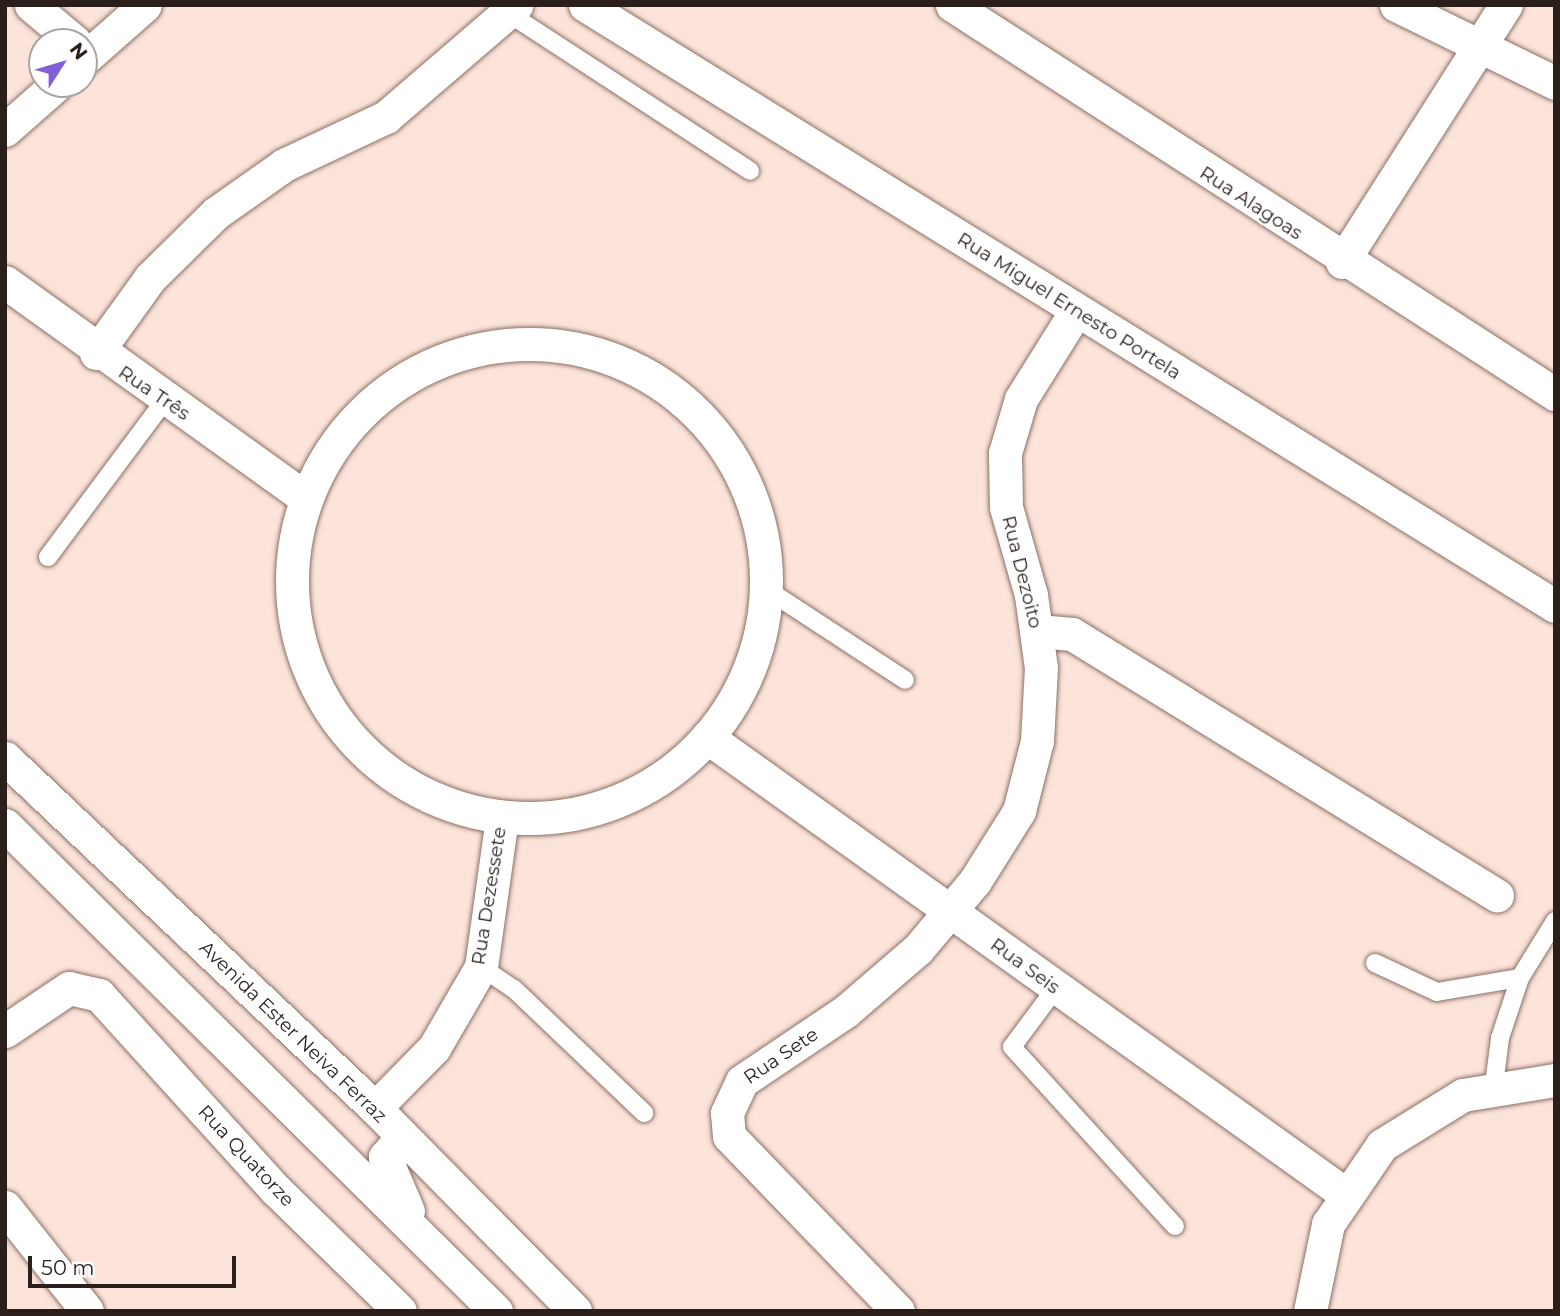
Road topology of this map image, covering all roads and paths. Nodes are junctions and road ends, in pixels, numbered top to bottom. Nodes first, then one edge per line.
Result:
1 (31, 5) edge
2 (145, 5) edge
3 (585, 5) edge
4 (951, 5) edge
5 (1396, 5) edge
6 (1506, 5) edge
7 (512, 9) edge
8 (57, 28) edge
9 (98, 40) edge
10 (1481, 44) junction
11 (1555, 83) edge
12 (41, 98) edge
13 (5, 130) edge
14 (750, 171) dead end
15 (1342, 262) junction
16 (5, 282) edge
17 (1076, 311) junction
18 (96, 353) junction
19 (1555, 394) edge
20 (165, 400) junction
21 (306, 498) junction
22 (48, 557) dead end
23 (766, 589) junction
24 (1555, 606) edge
25 (1038, 631) junction
26 (905, 680) dead end
27 (707, 737) junction
28 (5, 758) edge
29 (502, 817) junction
30 (5, 825) edge
31 (1497, 895) dead end
32 (951, 911) junction
33 (1555, 921) edge
34 (1375, 964) dead end
35 (481, 967) junction
36 (1520, 978) junction
37 (1055, 989) junction
38 (5, 1031) edge
39 (1555, 1080) edge
40 (1494, 1085) junction
41 (376, 1108) junction
42 (645, 1113) dead end
43 (411, 1147) junction
44 (1344, 1193) junction
45 (5, 1207) edge
46 (1175, 1226) dead end
47 (426, 1242) junction
48 (87, 1311) edge
49 (400, 1311) edge
50 (496, 1311) edge
51 (575, 1311) edge
52 (898, 1311) edge
53 (1310, 1311) edge

1 - 8 street
2 - 9 street
3 - 17 street, Rua Miguel Ernesto Portela
4 - 15 street, Rua Alagoas
5 - 10 street
6 - 10 street
7 - 14 lane
7 - 18 street
10 - 11 street
10 - 15 street
12 - 13 street
15 - 19 street, Rua Alagoas
16 - 18 street, Rua Três
17 - 24 street, Rua Miguel Ernesto Portela
17 - 25 street, Rua Dezoito
18 - 20 street, Rua Três
20 - 21 street, Rua Três
20 - 22 lane
21 - 23 street
21 - 29 street
23 - 26 lane
23 - 27 street
25 - 31 street
25 - 32 street, Rua Dezoito
27 - 29 street
27 - 32 street, Rua Seis
28 - 41 street, Avenida Ester Neiva Ferraz
29 - 35 street, Rua Dezessete
30 - 47 street
32 - 37 street, Rua Seis
32 - 52 street, Rua Sete
33 - 36 lane
34 - 36 lane
35 - 41 street, Rua Dezessete
35 - 42 lane
36 - 40 lane
37 - 44 street, Rua Seis
37 - 46 lane
38 - 49 street, Rua Quatorze
39 - 40 street
40 - 44 street
41 - 43 street, Avenida Ester Neiva Ferraz
43 - 47 street
43 - 51 street, Avenida Ester Neiva Ferraz
44 - 53 street
45 - 48 street
47 - 50 street

